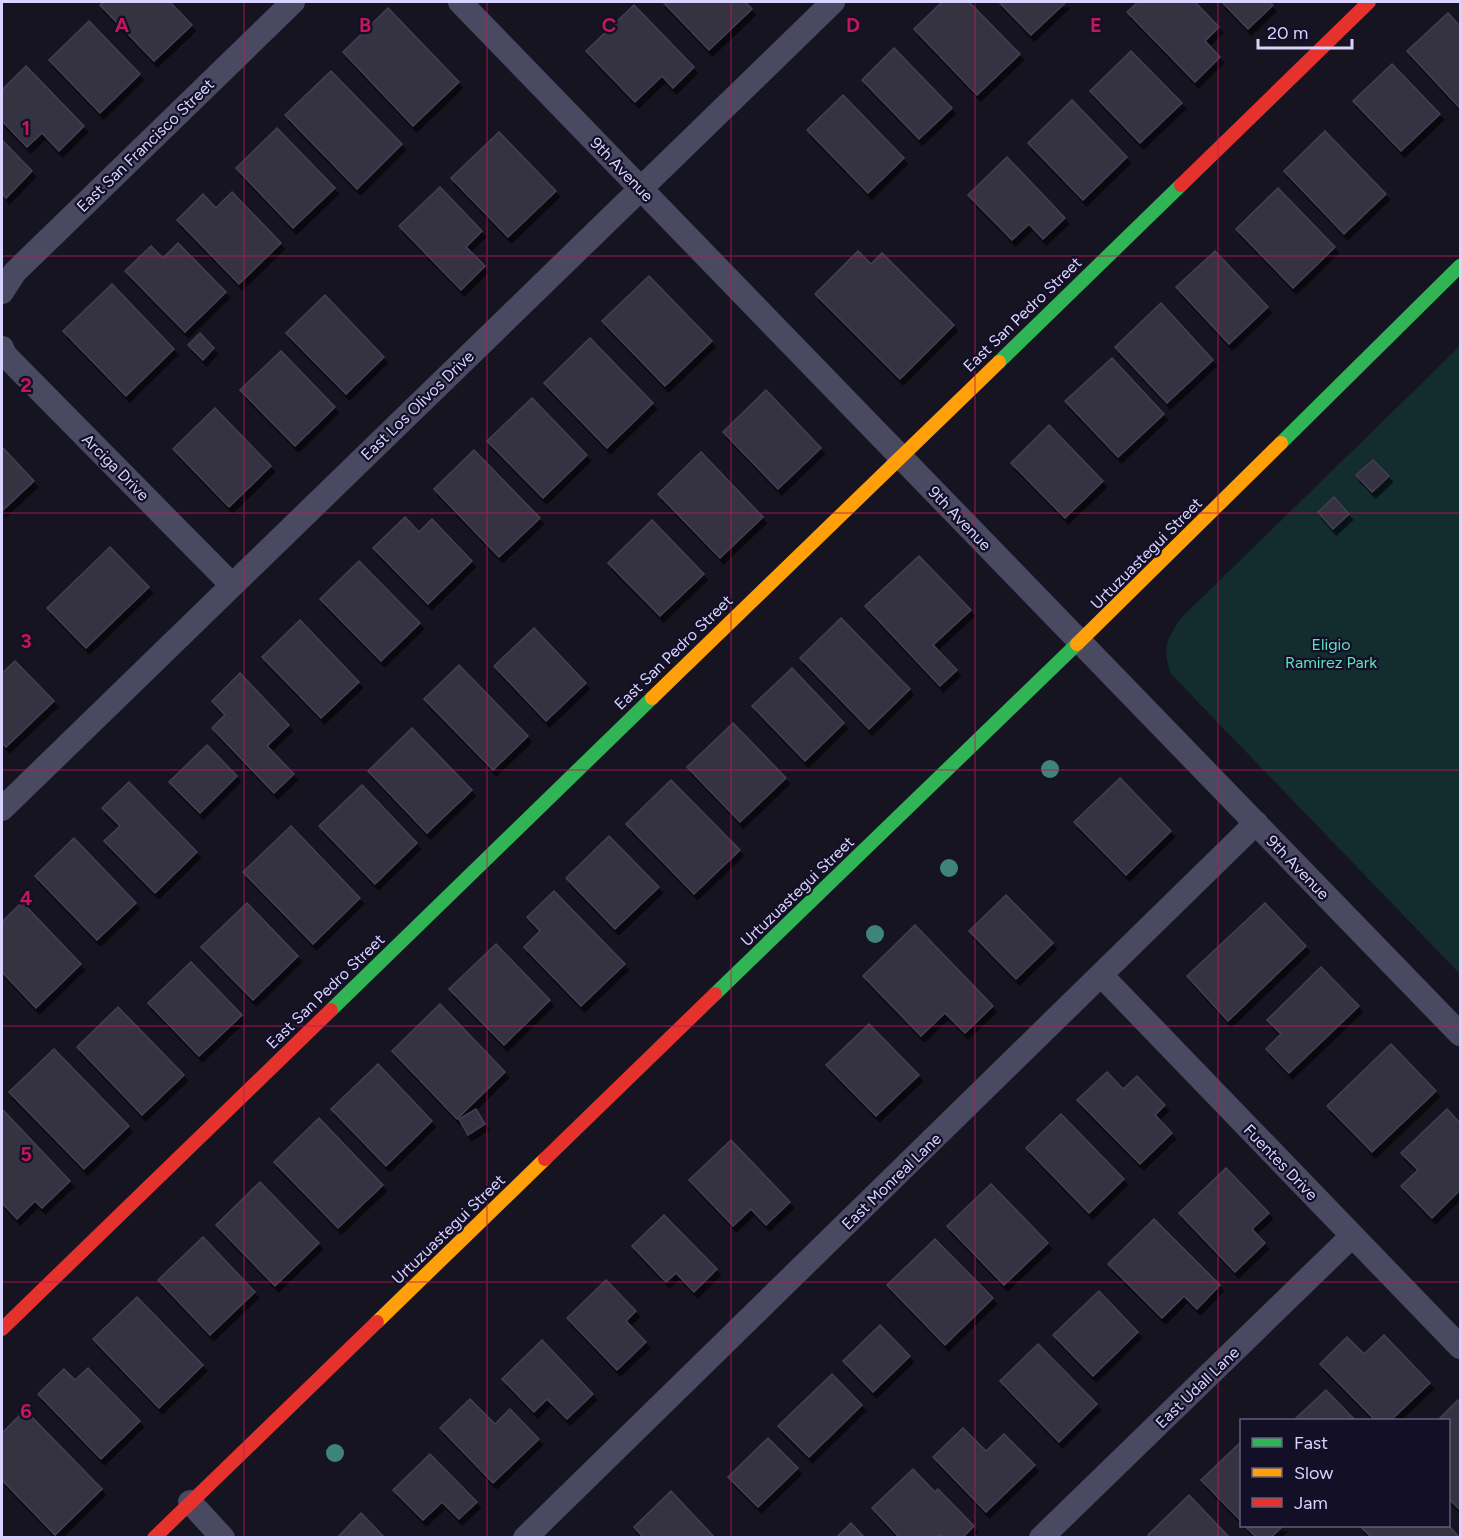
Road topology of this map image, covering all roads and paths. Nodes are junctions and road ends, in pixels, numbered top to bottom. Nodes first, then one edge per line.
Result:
1 (293, 2) edge
2 (460, 2) edge
3 (833, 2) edge
4 (1369, 2) edge
5 (641, 188) junction
6 (1461, 266) edge
7 (2, 292) edge
8 (2, 348) edge
9 (899, 455) junction
10 (232, 585) junction
11 (1080, 641) junction
12 (2, 809) edge
13 (1256, 823) junction
14 (1102, 976) junction
15 (1461, 1034) edge
16 (1352, 1236) junction
17 (2, 1329) edge
18 (1461, 1347) edge
19 (190, 1502) junction
20 (154, 1538) edge
21 (223, 1538) edge
22 (525, 1538) edge
23 (1041, 1538) edge

1 - 7 street, East San Francisco Street
2 - 5 street, 9th Avenue
3 - 5 street, East Los Olivos Drive
4 - 9 street, East San Pedro Street
5 - 9 street, 9th Avenue
5 - 10 street, East Los Olivos Drive
6 - 11 street, Urtuzuastegui Street
8 - 10 street, Arciga Drive
9 - 11 street, 9th Avenue
9 - 17 street, East San Pedro Street
10 - 12 street, East Los Olivos Drive
11 - 13 street, 9th Avenue
11 - 19 street, Urtuzuastegui Street
13 - 14 street, East Monreal Lane
13 - 15 street, 9th Avenue
14 - 16 street, Fuentes Drive
14 - 22 street, East Monreal Lane
16 - 18 street, Fuentes Drive
16 - 23 street, East Udall Lane
19 - 20 street, Urtuzuastegui Street
19 - 21 street

